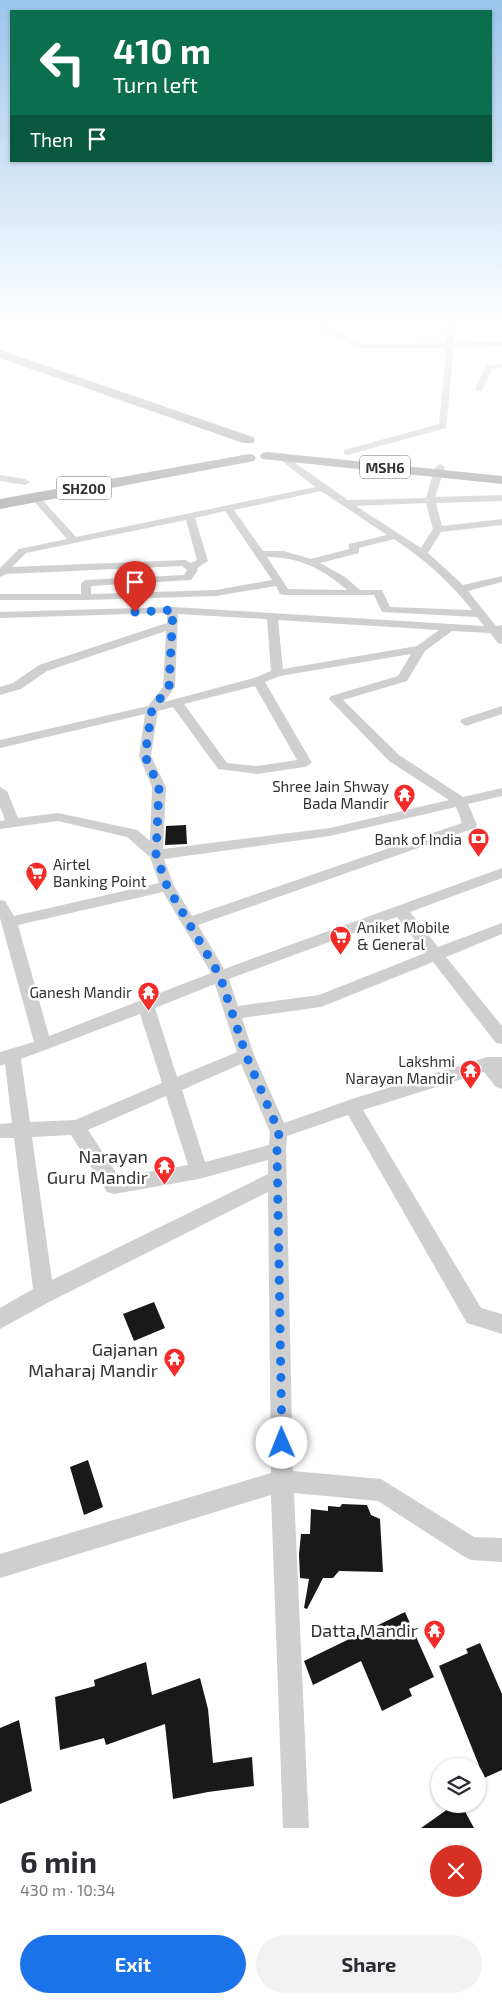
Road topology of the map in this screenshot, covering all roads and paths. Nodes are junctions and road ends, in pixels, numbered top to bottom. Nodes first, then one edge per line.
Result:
1 (119, 407) edge
2 (154, 407) edge
3 (444, 407) edge
4 (248, 440) junction
5 (232, 447) junction
6 (273, 452) junction
7 (347, 452) junction
8 (249, 458) junction
9 (439, 470) junction
10 (168, 472) junction
11 (502, 474) edge
12 (0, 478) edge
13 (502, 480) edge
14 (25, 482) dead end
15 (323, 488) junction
16 (35, 497) junction
17 (502, 498) edge
18 (430, 499) junction
19 (346, 503) junction
20 (0, 504) edge
21 (228, 508) junction
22 (190, 517) junction
23 (502, 522) edge
24 (438, 529) junction
25 (396, 536) junction
26 (74, 541) junction
27 (260, 554) junction
28 (423, 554) junction
29 (310, 562) junction
30 (190, 568) junction
31 (2, 572) edge
32 (502, 579) edge
33 (279, 582) junction
34 (461, 589) junction
35 (357, 593) junction
36 (0, 597) edge
37 (86, 597) junction
38 (173, 610) junction
39 (480, 614) junction
40 (0, 615) edge
41 (272, 618) junction
42 (173, 625) junction
43 (450, 627) junction
44 (497, 629) edge
45 (502, 641) edge
46 (420, 649) junction
47 (277, 673) junction
48 (258, 681) junction
49 (0, 691) edge
50 (176, 702) junction
51 (152, 709) junction
52 (502, 710) edge
53 (466, 722) dead end
54 (0, 744) edge
55 (0, 791) edge
56 (502, 792) edge
57 (460, 801) junction
58 (7, 824) edge
59 (156, 855) junction
60 (502, 873) edge
61 (167, 886) junction
62 (0, 906) edge
63 (400, 910) junction
64 (10, 922) junction
65 (188, 923) junction
66 (502, 928) edge
67 (435, 955) junction
68 (220, 976) junction
69 (146, 1006) junction
70 (232, 1013) junction
71 (502, 1038) edge
72 (43, 1045) junction
73 (246, 1055) junction
74 (6, 1058) edge
75 (495, 1064) edge
76 (502, 1082) edge
77 (172, 1086) junction
78 (352, 1106) junction
79 (76, 1127) junction
80 (21, 1130) junction
81 (0, 1131) edge
82 (278, 1141) junction
83 (199, 1171) junction
84 (278, 1178) junction
85 (44, 1294) junction
86 (0, 1319) edge
87 (502, 1324) edge
88 (282, 1481) junction
89 (502, 1550) edge
90 (0, 1566) edge
91 (296, 1828) edge

1 - 5 main road
2 - 4 main road
3 - 7 street
4 - 5 main road
4 - 6 main road
5 - 8 main road
5 - 10 main road, SH200
6 - 7 main road, MSH6
6 - 8 main road
6 - 9 main road, MSH6
6 - 15 street
7 - 9 main road, MSH6
8 - 10 main road, SH200
9 - 11 main road, MSH6
9 - 13 main road, MSH6
9 - 18 street
10 - 16 main road, SH200
12 - 14 street
15 - 19 street
15 - 21 street
16 - 20 main road, SH200
16 - 26 street
17 - 18 street
18 - 19 street
18 - 24 street
19 - 25 street
21 - 22 street
21 - 27 street
22 - 26 street
22 - 30 street
23 - 24 street
24 - 28 street
25 - 28 street
25 - 29 street
26 - 31 street
27 - 29 street
27 - 33 street
28 - 34 street
29 - 35 street
30 - 31 street
30 - 37 street
32 - 34 street
33 - 35 street
33 - 37 street
34 - 39 street
35 - 39 street
36 - 37 street
38 - 40 street
38 - 41 street
38 - 42 street
39 - 44 street
41 - 43 street
41 - 47 street
42 - 49 street
42 - 51 street
43 - 44 street
43 - 46 street
44 - 45 street
46 - 47 street
46 - 57 street
47 - 48 street
48 - 50 street
48 - 50 street
50 - 51 street
51 - 54 street
51 - 59 street
52 - 53 street
55 - 58 street
56 - 57 street
57 - 59 street
57 - 65 street
58 - 59 street
59 - 61 street
60 - 63 street
61 - 64 street
61 - 65 street
62 - 64 street
63 - 67 street
63 - 68 street
64 - 72 street
65 - 68 street
66 - 67 street
67 - 70 street
67 - 71 street
68 - 69 street
68 - 70 street
69 - 72 street
69 - 77 street
70 - 73 street
72 - 74 street
73 - 77 street
73 - 82 street
74 - 80 street
75 - 76 street
75 - 78 street
77 - 79 street
77 - 83 street
78 - 82 street
78 - 87 street
79 - 80 street
79 - 83 street
80 - 81 street
80 - 85 street
82 - 83 street
82 - 84 street
84 - 85 street
84 - 88 street
85 - 86 street
88 - 89 street
88 - 90 street
88 - 91 street

